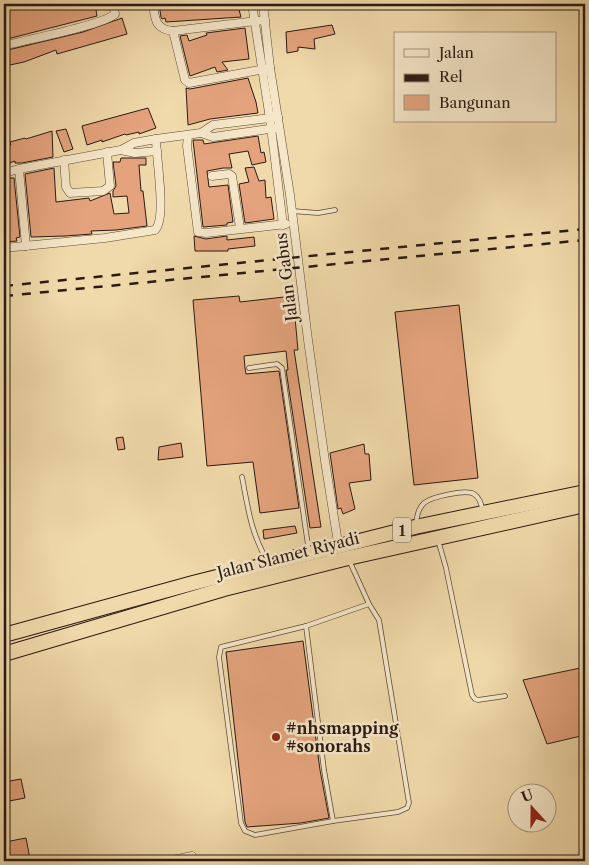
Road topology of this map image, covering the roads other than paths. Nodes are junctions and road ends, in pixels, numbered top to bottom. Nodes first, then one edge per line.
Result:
1 (113, 4) edge
2 (153, 4) edge
3 (252, 4) edge
4 (263, 4) edge
5 (265, 20) junction
6 (255, 22) junction
7 (173, 31) junction
8 (4, 40) edge
9 (270, 68) junction
10 (262, 70) junction
11 (274, 118) junction
12 (275, 128) junction
13 (201, 133) junction
14 (188, 136) junction
15 (156, 139) junction
16 (121, 150) junction
17 (157, 151) junction
18 (107, 152) junction
19 (64, 160) junction
20 (19, 169) junction
21 (4, 173) edge
22 (212, 176) dead end
23 (335, 210) dead end
24 (292, 211) junction
25 (293, 224) junction
26 (283, 225) junction
27 (240, 228) junction
28 (26, 246) junction
29 (4, 248) edge
30 (249, 368) dead end
31 (242, 476) dead end
32 (585, 492) edge
33 (585, 505) edge
34 (483, 513) junction
35 (415, 526) junction
36 (438, 538) junction
37 (310, 554) junction
38 (343, 555) junction
39 (269, 564) junction
40 (222, 582) junction
41 (369, 604) junction
42 (306, 626) junction
43 (4, 635) edge
44 (4, 654) edge
45 (505, 696) dead end
46 (334, 821) junction
47 (4, 850) edge
48 (192, 856) dead end
49 (5, 861) edge
50 (168, 861) edge

1 - 8 street
2 - 7 street
3 - 6 street
4 - 5 street
5 - 6 street
5 - 9 street
6 - 7 street
6 - 10 street
7 - 10 street
9 - 10 street
9 - 11 street
10 - 11 street
11 - 12 street
11 - 13 street
12 - 13 street
12 - 24 street, Jalan Gabus
12 - 26 street
13 - 14 street
14 - 15 street
14 - 27 street
15 - 16 street
15 - 17 street
16 - 17 street
16 - 18 street
17 - 28 street
18 - 19 street
18 - 19 street
19 - 20 street
20 - 21 street
20 - 28 street
22 - 27 street
23 - 24 lane
24 - 25 street, Jalan Gabus
25 - 26 street
25 - 38 street, Jalan Gabus
26 - 27 street
28 - 29 street
30 - 37 lane
31 - 39 lane
32 - 34 highway, Jalan Slamet Riyadi / 1
33 - 36 highway, Jalan Slamet Riyadi / 1
34 - 35 highway, Jalan Slamet Riyadi / 1
34 - 35 lane
35 - 38 highway, Jalan Slamet Riyadi / 1
36 - 38 highway, Jalan Slamet Riyadi / 1
36 - 45 lane
37 - 38 highway, Jalan Slamet Riyadi / 1
37 - 39 highway, Jalan Slamet Riyadi / 1
38 - 40 highway, Jalan Slamet Riyadi / 1
38 - 41 lane
39 - 40 highway, Jalan Slamet Riyadi / 1
40 - 43 highway, Jalan Slamet Riyadi / 1
40 - 44 highway, Jalan Slamet Riyadi / 1
41 - 42 lane
41 - 46 lane
42 - 46 lane
42 - 46 lane
47 - 49 lane
48 - 50 street

